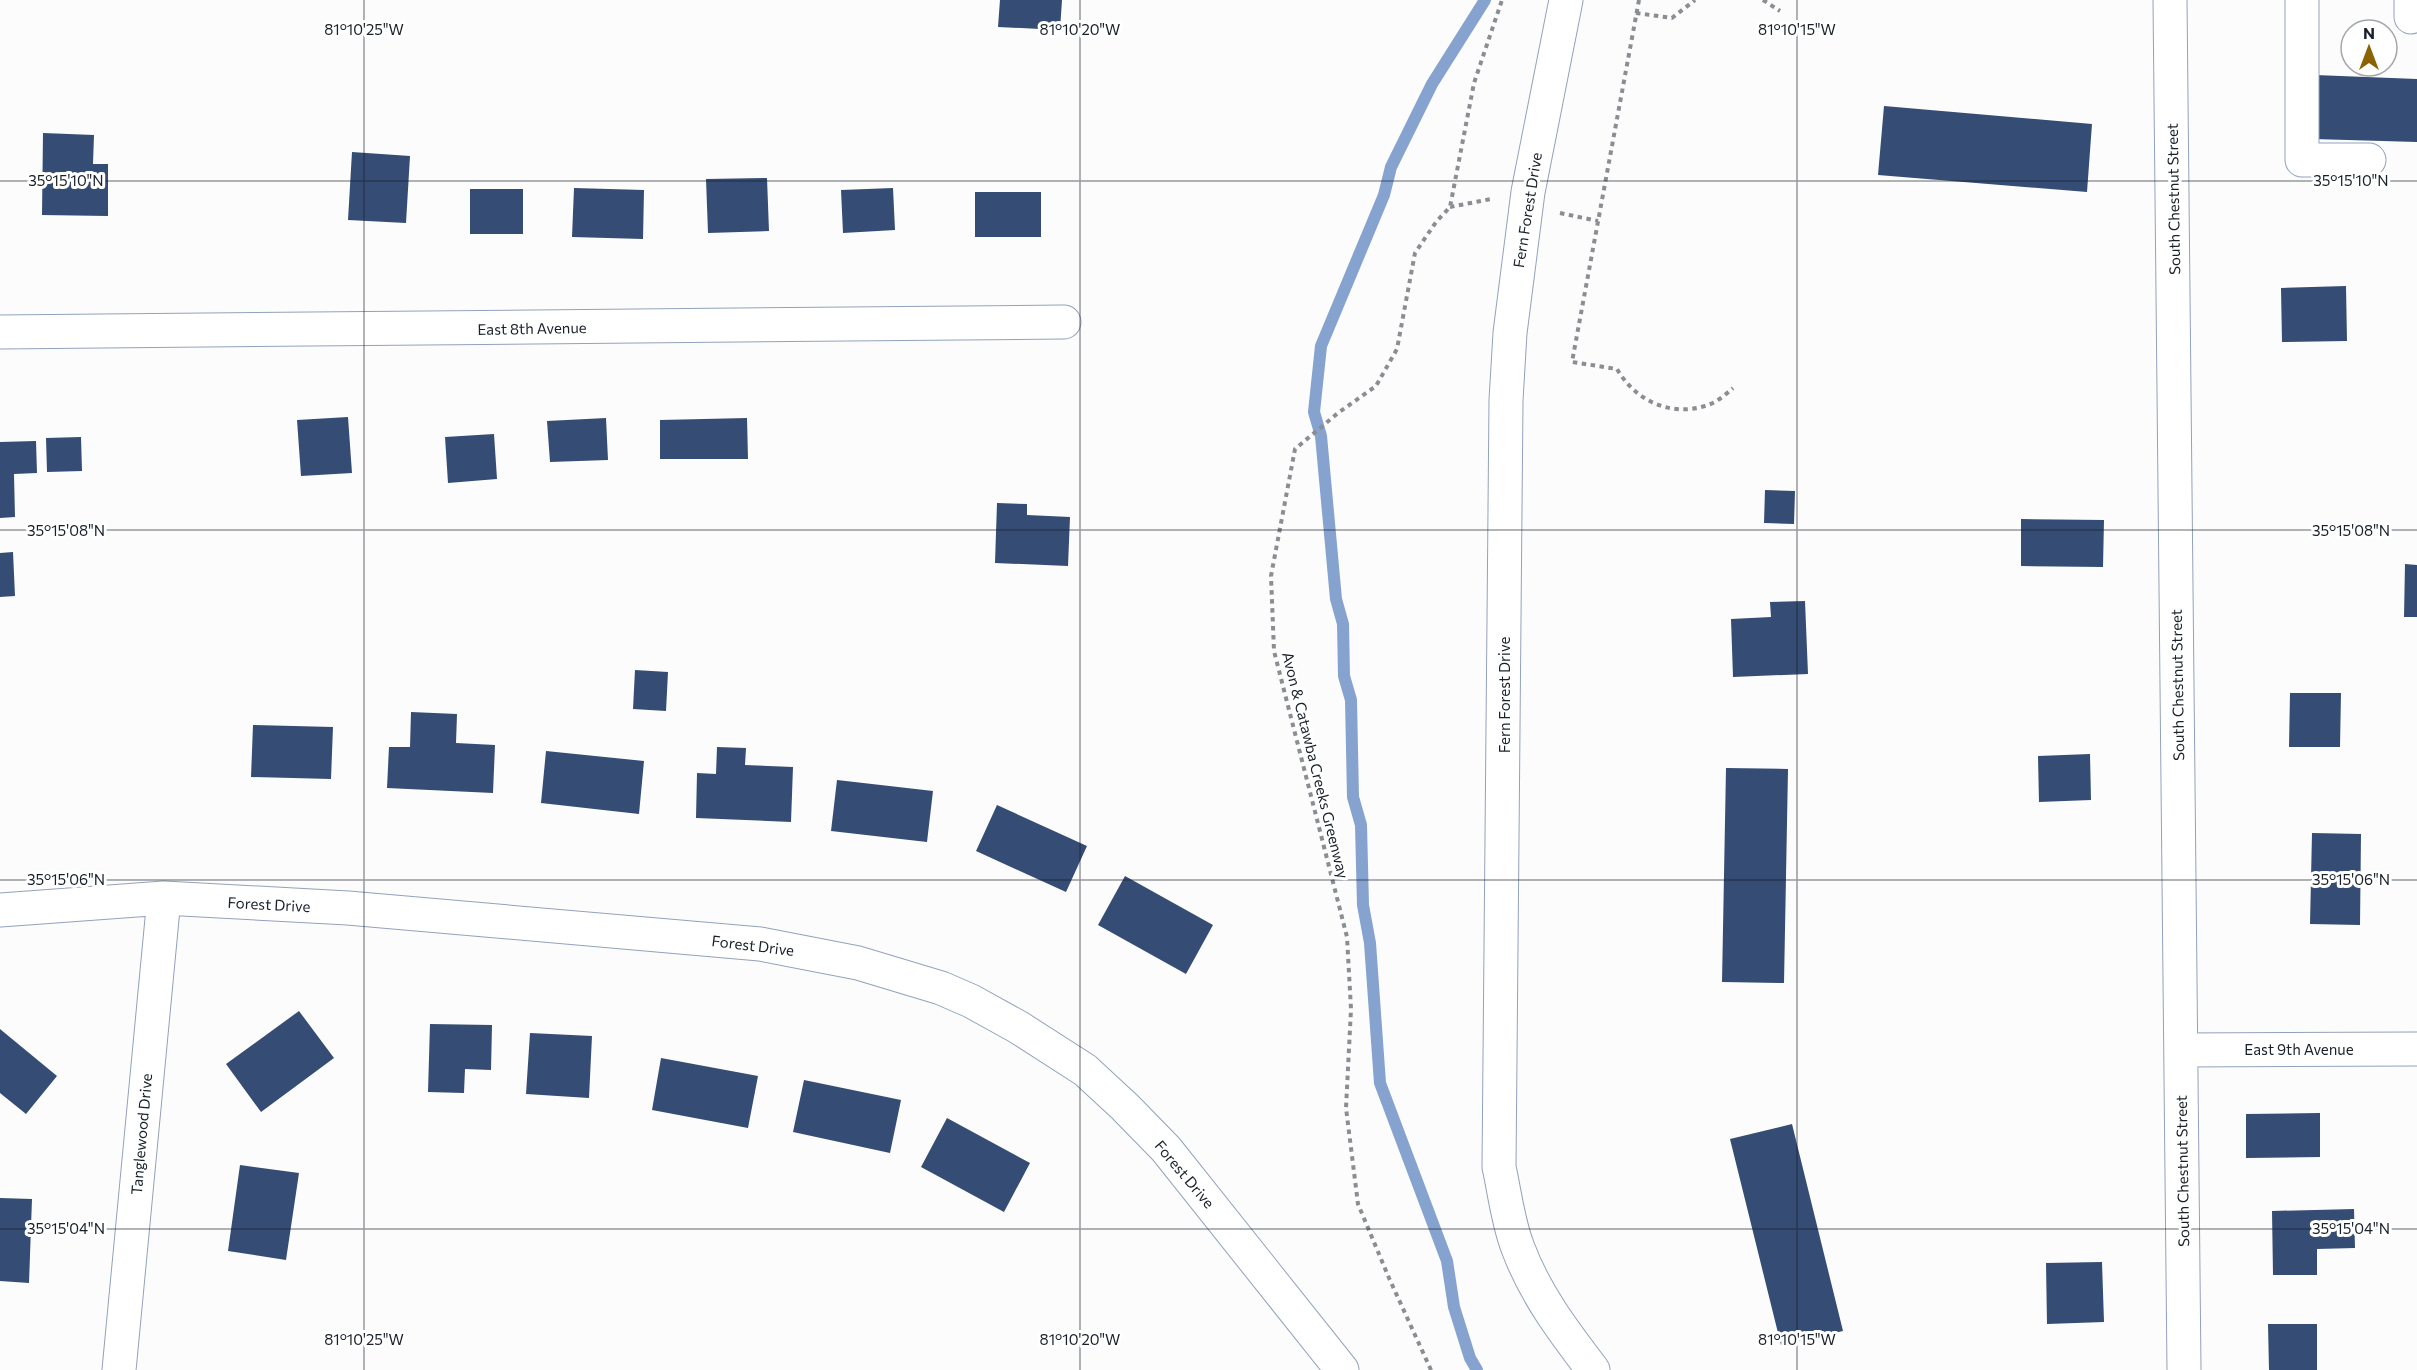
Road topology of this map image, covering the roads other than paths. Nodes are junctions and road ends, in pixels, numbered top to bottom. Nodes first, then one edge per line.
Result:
1 (1566, 0) edge
2 (2170, 0) edge
3 (2302, 0) edge
4 (2369, 160) dead end
5 (1064, 322) dead end
6 (0, 332) edge
7 (164, 898) junction
8 (0, 910) edge
9 (2417, 1049) edge
10 (2181, 1050) junction
11 (119, 1370) edge
12 (1342, 1370) edge
13 (1593, 1370) edge
14 (2184, 1370) edge

1 - 13 street, Fern Forest Drive
2 - 10 street, South Chestnut Street
3 - 4 street
5 - 6 street, East 8th Avenue
7 - 8 street, Forest Drive
7 - 11 street, Tanglewood Drive
7 - 12 street, Forest Drive
9 - 10 street, East 9th Avenue
10 - 14 street, South Chestnut Street

